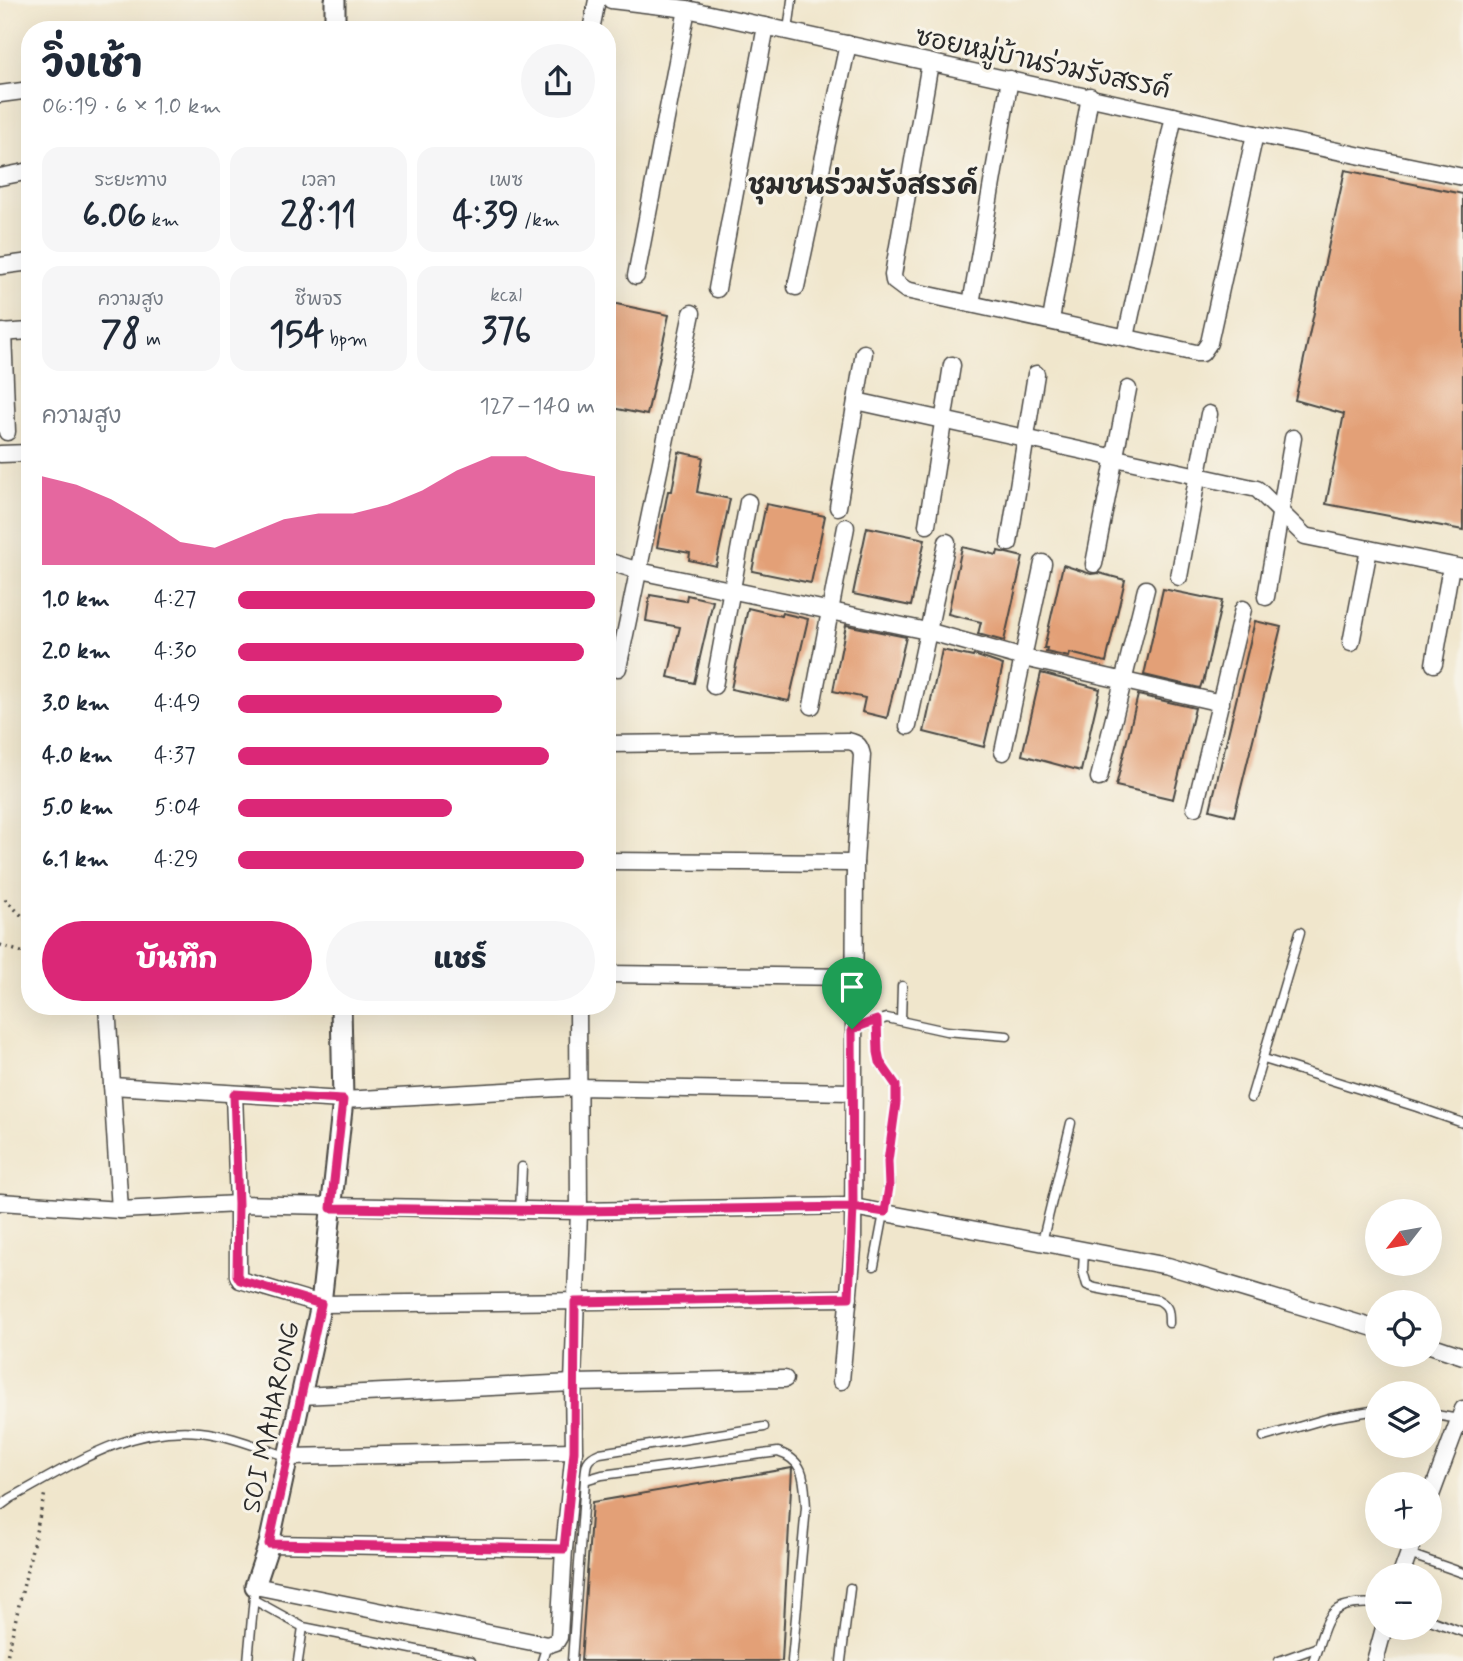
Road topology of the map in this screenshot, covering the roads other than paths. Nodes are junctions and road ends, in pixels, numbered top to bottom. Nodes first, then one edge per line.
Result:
1 (335, 0) edge
2 (597, 0) edge
3 (611, 0) edge
4 (793, 0) edge
5 (687, 9) junction
6 (335, 21) edge
7 (593, 21) edge
8 (766, 26) junction
9 (788, 31) junction
10 (848, 44) junction
11 (930, 63) junction
12 (1010, 79) junction
13 (21, 91) edge
14 (0, 94) edge
15 (1090, 96) junction
16 (1174, 116) junction
17 (1255, 134) junction
18 (21, 174) edge
19 (0, 177) edge
20 (1463, 177) edge
21 (21, 263) edge
22 (0, 265) edge
23 (636, 276) dead end
24 (796, 287) dead end
25 (717, 289) dead end
26 (971, 304) junction
27 (692, 313) dead end
28 (1051, 320) junction
29 (21, 331) edge
30 (2, 332) edge
31 (1126, 337) junction
32 (864, 353) dead end
33 (951, 365) dead end
34 (1035, 374) dead end
35 (1128, 389) dead end
36 (856, 401) junction
37 (1209, 414) dead end
38 (943, 420) junction
39 (7, 432) dead end
40 (1026, 438) junction
41 (1293, 438) dead end
42 (21, 453) edge
43 (0, 454) edge
44 (1115, 458) junction
45 (1198, 476) junction
46 (748, 502) dead end
47 (838, 507) dead end
48 (1280, 512) junction
49 (927, 525) dead end
50 (846, 527) dead end
51 (947, 541) dead end
52 (1009, 543) dead end
53 (1369, 549) junction
54 (1043, 563) dead end
55 (616, 564) edge
56 (1094, 564) dead end
57 (1457, 567) edge
58 (639, 571) junction
59 (1179, 578) dead end
60 (731, 588) junction
61 (1146, 589) dead end
62 (1266, 597) dead end
63 (1243, 609) dead end
64 (830, 610) junction
65 (927, 631) junction
66 (1351, 643) dead end
67 (1024, 658) junction
68 (1434, 664) dead end
69 (618, 668) dead end
70 (1124, 680) junction
71 (714, 686) dead end
72 (1221, 703) junction
73 (812, 706) dead end
74 (908, 726) dead end
75 (616, 744) edge
76 (1003, 752) dead end
77 (1099, 778) dead end
78 (1195, 807) dead end
79 (616, 861) edge
80 (855, 863) junction
81 (1300, 932) dead end
82 (616, 974) edge
83 (853, 977) junction
84 (902, 986) dead end
85 (108, 1015) edge
86 (341, 1015) edge
87 (578, 1015) edge
88 (877, 1020) junction
89 (901, 1020) junction
90 (852, 1029) junction
91 (1007, 1036) dead end
92 (1264, 1059) junction
93 (112, 1086) junction
94 (578, 1087) junction
95 (853, 1092) junction
96 (234, 1094) junction
97 (1251, 1098) dead end
98 (343, 1100) junction
99 (1071, 1123) dead end
100 (1463, 1123) edge
101 (522, 1167) dead end
102 (0, 1202) edge
103 (238, 1204) junction
104 (851, 1207) junction
105 (331, 1208) junction
106 (120, 1210) junction
107 (520, 1211) junction
108 (579, 1211) junction
109 (885, 1212) junction
110 (1042, 1242) junction
111 (1084, 1250) junction
112 (874, 1266) dead end
113 (847, 1297) junction
114 (575, 1302) junction
115 (321, 1304) junction
116 (1169, 1323) dead end
117 (1365, 1325) edge
118 (1442, 1349) edge
119 (1463, 1356) edge
120 (785, 1379) dead end
121 (841, 1381) dead end
122 (573, 1383) junction
123 (301, 1396) junction
124 (1365, 1412) edge
125 (1442, 1414) edge
126 (1461, 1414) edge
127 (764, 1427) dead end
128 (1264, 1437) dead end
129 (574, 1451) junction
130 (288, 1457) junction
131 (1440, 1472) edge
132 (585, 1480) junction
133 (0, 1506) edge
134 (269, 1544) junction
135 (564, 1549) junction
136 (1411, 1549) edge
137 (1409, 1554) junction
138 (1406, 1563) edge
139 (1463, 1573) edge
140 (850, 1588) dead end
141 (255, 1593) junction
142 (1365, 1603) edge
143 (1442, 1624) edge
144 (303, 1627) junction
145 (1463, 1632) edge
146 (1381, 1640) edge
147 (1318, 1647) junction
148 (545, 1653) edge
149 (248, 1661) edge
150 (298, 1661) edge
151 (471, 1661) edge
152 (572, 1661) edge
153 (792, 1661) edge
154 (841, 1661) edge
155 (1279, 1661) edge
156 (1312, 1661) edge
157 (1375, 1661) edge

1 - 6 street
2 - 7 street
3 - 5 street, ซอยหมู่บ้านร่วมรังสรรค์
4 - 9 lane
5 - 8 street, ซอยหมู่บ้านร่วมรังสรรค์
5 - 23 street
8 - 9 street, ซอยหมู่บ้านร่วมรังสรรค์
8 - 25 street
9 - 10 street, ซอยหมู่บ้านร่วมรังสรรค์
10 - 11 street, ซอยหมู่บ้านร่วมรังสรรค์
10 - 24 street
11 - 12 street, ซอยหมู่บ้านร่วมรังสรรค์
11 - 26 street
12 - 15 street, ซอยหมู่บ้านร่วมรังสรรค์
12 - 26 street
13 - 14 street
15 - 16 street, ซอยหมู่บ้านร่วมรังสรรค์
15 - 28 street
16 - 17 street, ซอยหมู่บ้านร่วมรังสรรค์
16 - 31 street
17 - 20 street, ซอยหมู่บ้านร่วมรังสรรค์
17 - 31 street
18 - 19 street
21 - 22 street
26 - 28 street
27 - 58 street
28 - 31 street
29 - 30 street
30 - 39 street
32 - 36 street
33 - 38 street
34 - 40 street
35 - 44 street
36 - 38 street
36 - 47 street
37 - 45 street
38 - 40 street
38 - 49 street
40 - 44 street
40 - 52 street
41 - 48 street
42 - 43 street
44 - 45 street
44 - 56 street
45 - 48 street
45 - 59 street
46 - 60 street
48 - 53 street
48 - 62 street
50 - 64 street
51 - 65 street
53 - 57 street
53 - 66 street
54 - 67 street
55 - 58 street
57 - 68 street
58 - 60 street
58 - 69 street
60 - 64 street
60 - 71 street
61 - 70 street
63 - 72 street
64 - 65 street
64 - 73 street
65 - 67 street
65 - 74 street
67 - 70 street
67 - 76 street
70 - 72 street
70 - 77 street
72 - 78 street
75 - 80 street
79 - 80 street
80 - 83 street
81 - 92 lane
82 - 83 street
83 - 90 street
84 - 89 lane
85 - 93 street
86 - 98 street, SOI MAHARONG
87 - 94 street
88 - 89 lane
88 - 90 lane
88 - 109 lane
89 - 91 lane
90 - 95 street
92 - 97 lane
92 - 100 lane
93 - 96 street
93 - 106 street
94 - 95 street
94 - 98 street
94 - 108 street
95 - 104 street
96 - 98 street
96 - 103 street
98 - 105 street, SOI MAHARONG
99 - 110 lane
101 - 107 lane
102 - 106 street
103 - 105 street
103 - 106 street
103 - 115 street
104 - 108 street
104 - 109 street
104 - 113 street
105 - 107 street
105 - 115 street, SOI MAHARONG
107 - 108 street
108 - 114 street
109 - 110 street
109 - 112 lane
110 - 111 street
111 - 116 lane
111 - 117 street
113 - 114 street
113 - 121 street
114 - 115 street
114 - 122 street
115 - 123 street, SOI MAHARONG
118 - 119 street
120 - 122 street
122 - 123 street
122 - 129 street
123 - 130 street, SOI MAHARONG
124 - 128 lane
125 - 126 lane
126 - 131 street
127 - 132 lane
129 - 130 street
129 - 135 street
130 - 133 lane
130 - 134 street, SOI MAHARONG
132 - 152 lane
132 - 153 lane
134 - 135 street
134 - 141 street, SOI MAHARONG
135 - 148 street
136 - 137 street
137 - 138 street
137 - 139 lane
140 - 154 lane
141 - 144 lane
141 - 148 street
141 - 149 lane
142 - 147 lane
143 - 145 lane
144 - 150 lane
144 - 151 lane
146 - 157 street
147 - 155 lane
147 - 156 lane

